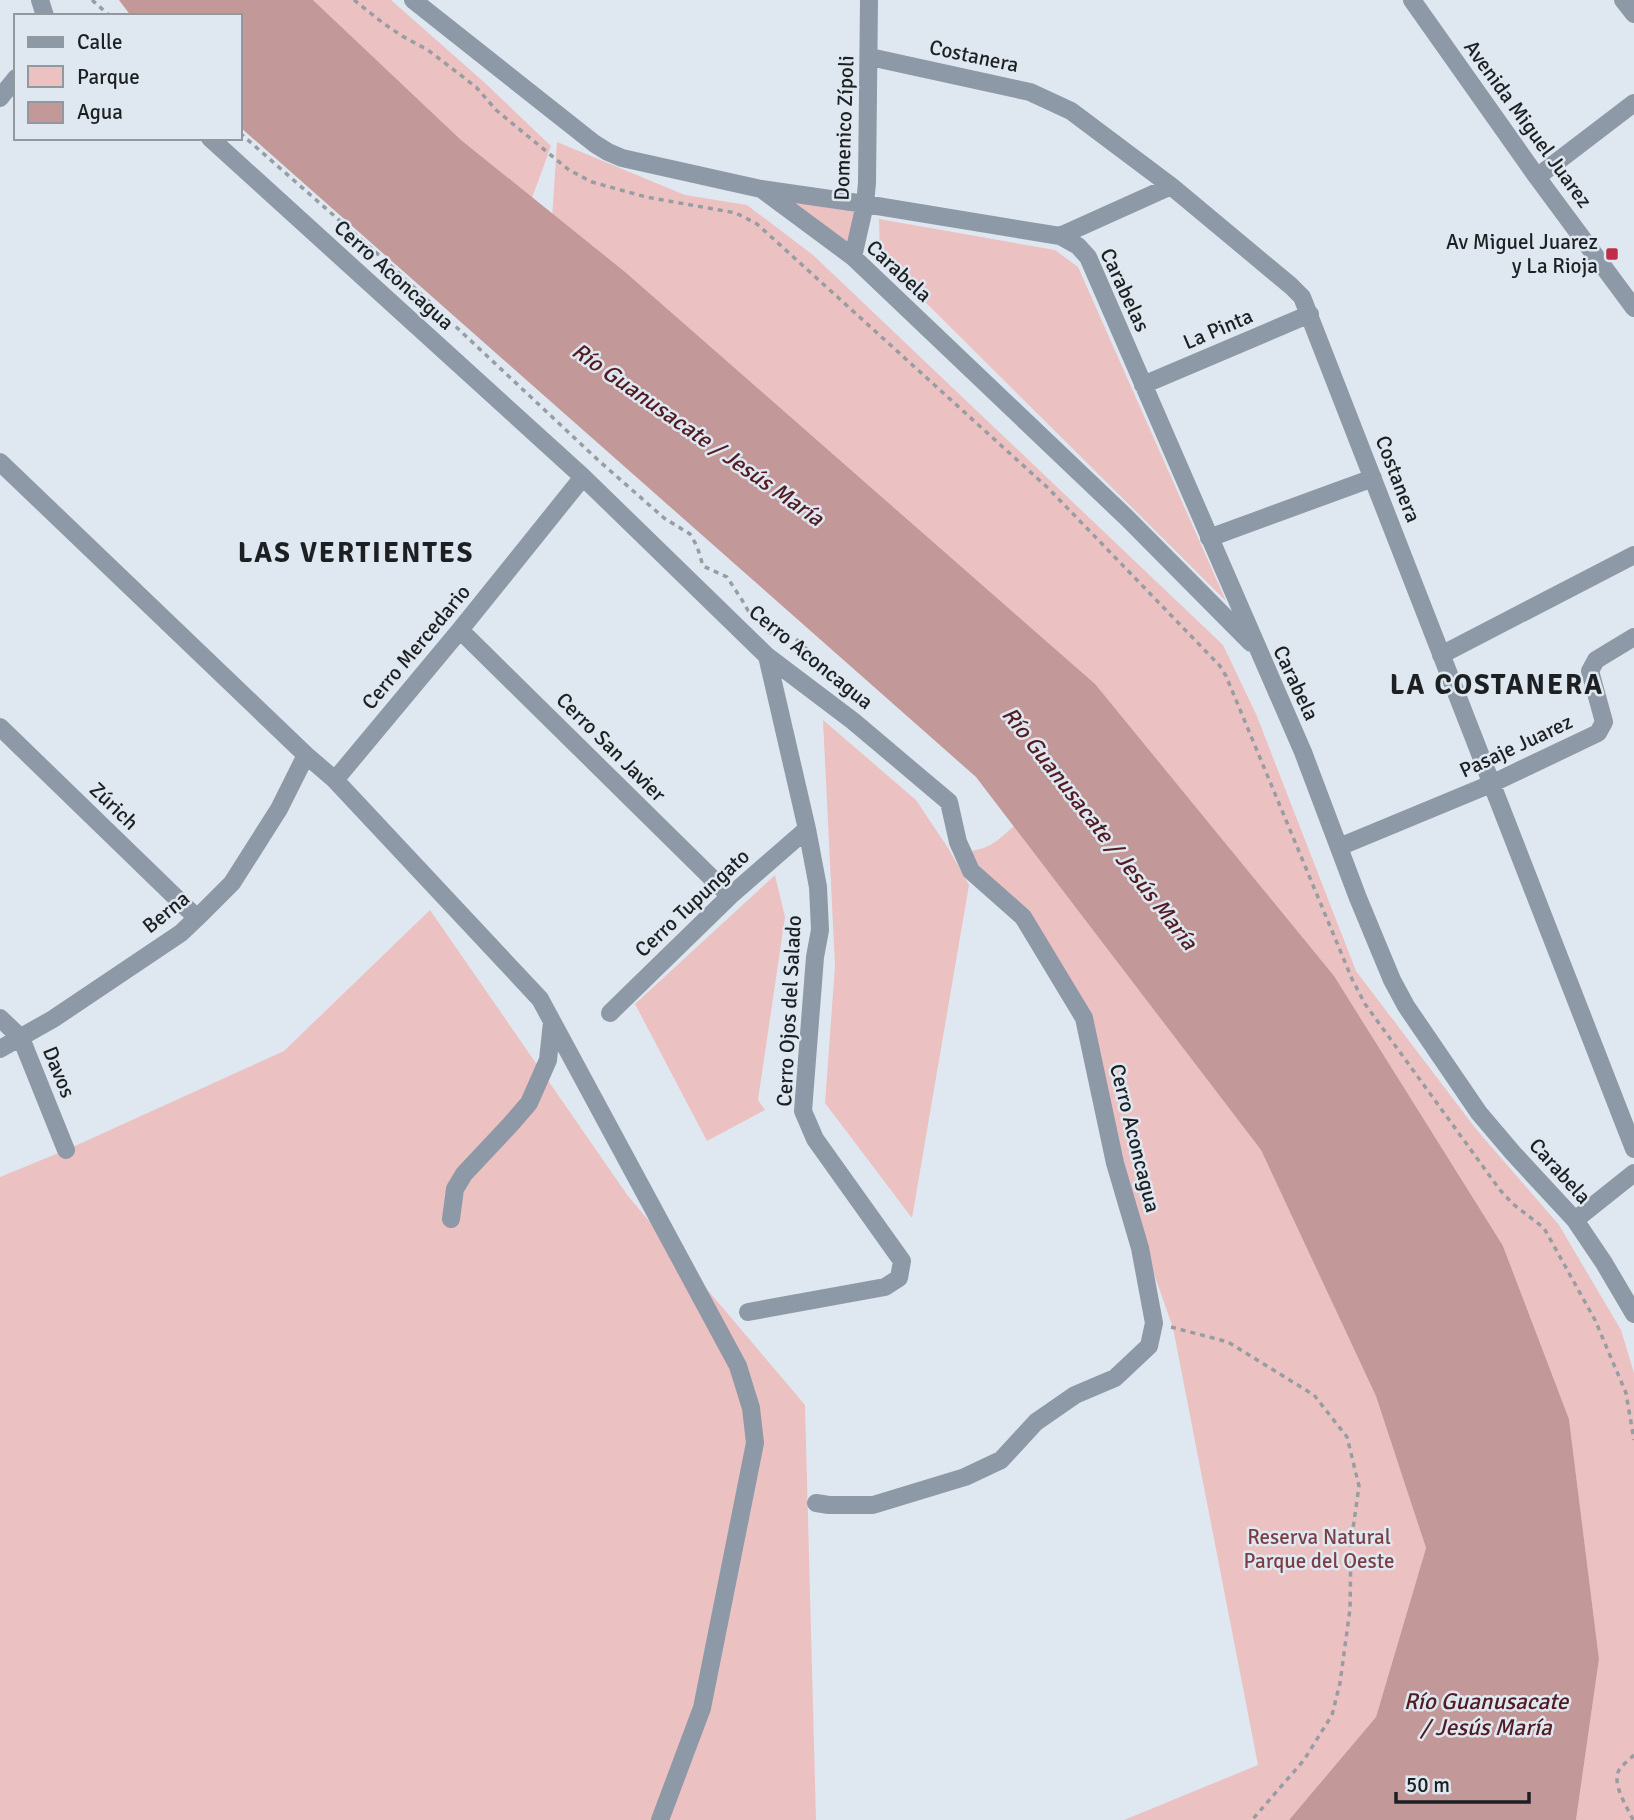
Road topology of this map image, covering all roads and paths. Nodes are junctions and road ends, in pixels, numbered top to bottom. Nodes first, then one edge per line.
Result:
1 (92, 0) edge
2 (355, 0) edge
3 (413, 0) edge
4 (869, 0) edge
5 (1412, 0) edge
6 (1623, 0) edge
7 (108, 14) edge
8 (1634, 14) edge
9 (870, 57) junction
10 (14, 80) edge
11 (0, 98) edge
12 (1634, 103) edge
13 (242, 135) edge
14 (211, 140) edge
15 (1536, 177) junction
16 (1171, 187) junction
17 (761, 189) junction
18 (865, 204) junction
19 (1060, 236) junction
20 (852, 257) junction
21 (1634, 308) edge
22 (1310, 314) junction
23 (1143, 385) junction
24 (0, 462) edge
25 (583, 477) junction
26 (1373, 478) junction
27 (1209, 538) junction
28 (1634, 555) edge
29 (752, 619) dead end
30 (760, 626) dead end
31 (460, 630) junction
32 (1634, 637) edge
33 (1258, 651) junction
34 (1441, 655) junction
35 (767, 656) junction
36 (866, 714) dead end
37 (0, 727) edge
38 (306, 755) junction
39 (335, 780) junction
40 (1491, 784) junction
41 (807, 829) junction
42 (1339, 847) junction
43 (730, 896) junction
44 (197, 918) junction
45 (610, 1013) dead end
46 (0, 1018) edge
47 (552, 1022) junction
48 (21, 1038) junction
49 (0, 1049) edge
50 (1634, 1149) edge
51 (66, 1150) dead end
52 (1634, 1173) edge
53 (451, 1219) dead end
54 (1575, 1220) junction
55 (748, 1312) dead end
56 (1634, 1314) edge
57 (1154, 1322) junction
58 (1634, 1440) edge
59 (816, 1503) dead end
60 (1634, 1755) edge
61 (660, 1820) edge
62 (1252, 1820) edge
63 (1633, 1820) edge

1 - 7 path
2 - 58 path
3 - 17 street, Carabelas
4 - 9 street, Domenico Zípoli
5 - 15 street, Avenida Miguel Juarez
6 - 8 street
9 - 16 street, Costanera
9 - 18 street, Domenico Zípoli
10 - 11 street
12 - 15 street
13 - 29 path
14 - 25 street, Cerro Aconcagua
15 - 21 street, Avenida Miguel Juarez
16 - 19 street
16 - 22 street, Costanera
17 - 18 street, Carabelas
17 - 20 street, Carabela
18 - 19 street, Carabelas
18 - 20 street, Domenico Zípoli
19 - 23 street, Carabelas
20 - 33 street, Carabela
22 - 23 street, La Pinta
22 - 26 street, Costanera
23 - 27 street, Carabelas
24 - 38 street
25 - 31 street, Cerro Mercedario
25 - 35 street, Cerro Aconcagua
26 - 27 street
26 - 34 street, Costanera
27 - 33 street, Carabelas
28 - 34 street
30 - 36 path
31 - 39 street, Cerro Mercedario
31 - 43 street, Cerro San Javier
32 - 40 street, Pasaje Juarez
33 - 42 street, Carabela
34 - 40 street, Costanera
35 - 41 street, Cerro Ojos del Salado
35 - 57 street, Cerro Aconcagua
37 - 44 street, Zúrich
38 - 39 street
38 - 44 street, Berna
39 - 47 street
40 - 42 street, Pasaje Juarez
40 - 50 street, Costanera
41 - 43 street, Cerro Tupungato
41 - 55 street, Cerro Ojos del Salado
42 - 54 street, Carabela
43 - 45 street, Cerro Tupungato
44 - 48 street, Berna
46 - 48 street, Davos
47 - 53 street
47 - 61 street
48 - 49 street, Berna
48 - 51 street, Davos
52 - 54 street
54 - 56 street, Carabela
57 - 59 street, Cerro Aconcagua
57 - 62 path
60 - 63 path

